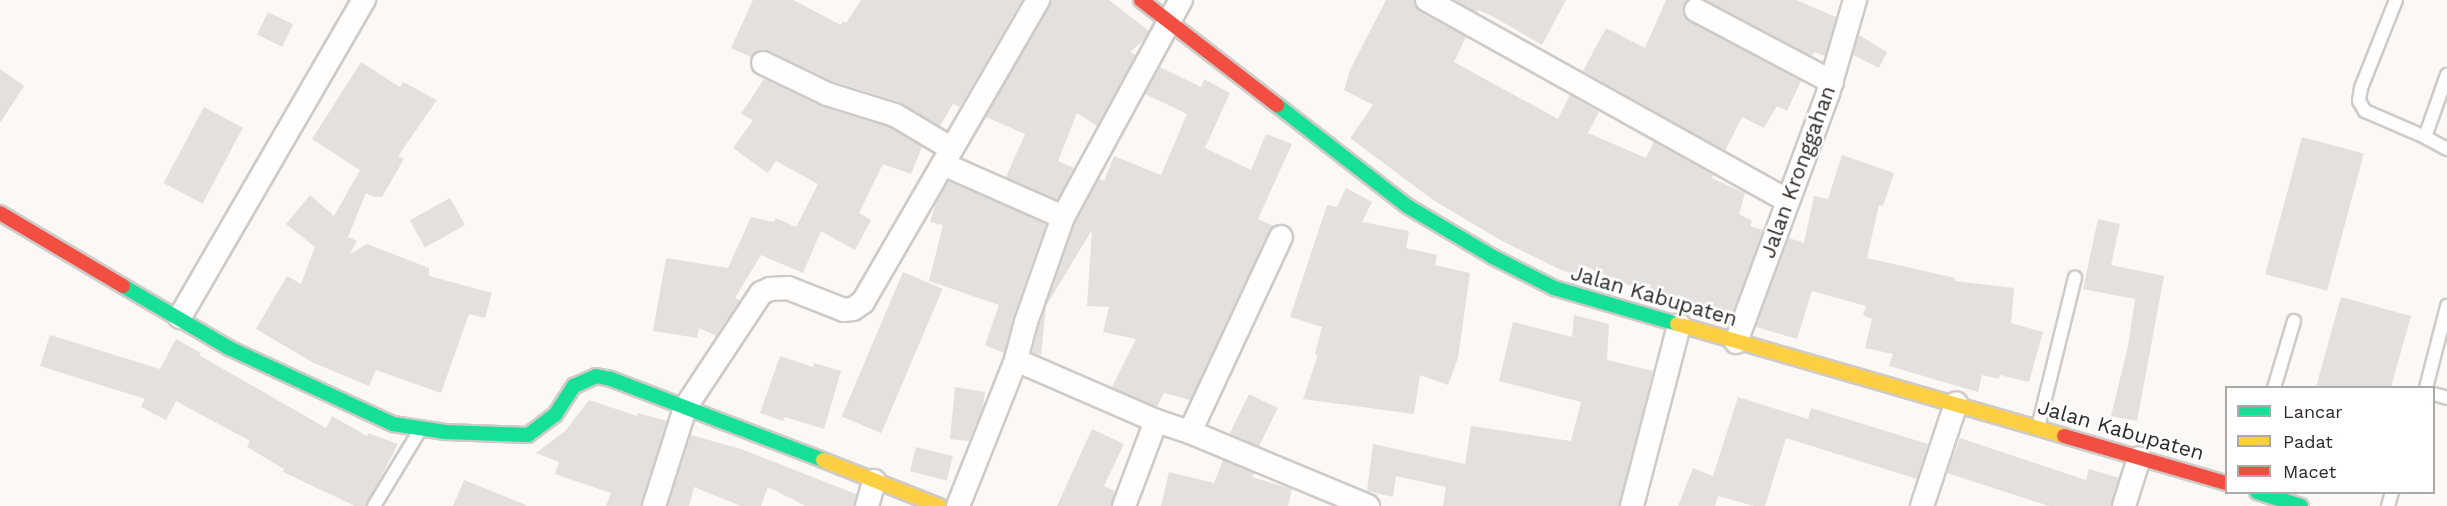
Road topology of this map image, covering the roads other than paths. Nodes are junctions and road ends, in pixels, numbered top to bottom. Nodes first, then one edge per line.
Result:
1 (364, 0) edge
2 (1038, 0) edge
3 (1141, 0) edge
4 (1181, 0) edge
5 (1427, 0) edge
6 (1855, 0) edge
7 (2396, 0) edge
8 (1696, 10) dead end
9 (1168, 20) junction
10 (763, 63) dead end
11 (2447, 75) edge
12 (1832, 82) junction
13 (2425, 137) junction
14 (2447, 149) edge
15 (948, 156) junction
16 (1786, 200) junction
17 (0, 213) edge
18 (1063, 217) junction
19 (1281, 237) dead end
20 (2075, 277) dead end
21 (2447, 306) edge
22 (180, 317) junction
23 (2294, 321) dead end
24 (1679, 325) junction
25 (1736, 342) junction
26 (1016, 360) junction
27 (2274, 386) edge
28 (2426, 386) edge
29 (1956, 404) junction
30 (685, 408) junction
31 (1156, 421) junction
32 (2038, 428) junction
33 (421, 429) junction
34 (1190, 432) junction
35 (2139, 458) junction
36 (874, 481) junction
37 (2225, 483) edge
38 (2263, 494) edge
39 (374, 506) edge
40 (654, 506) edge
41 (867, 506) edge
42 (939, 506) edge
43 (958, 506) edge
44 (1124, 506) edge
45 (1368, 506) edge
46 (1632, 506) edge
47 (1922, 506) edge
48 (2124, 506) edge
49 (2298, 506) edge

1 - 22 street
2 - 15 street
3 - 9 main road, Jalan Kabupaten
4 - 9 street
5 - 16 street
6 - 12 street, Jalan Kronggahan
7 - 13 lane
8 - 12 street
9 - 18 street
9 - 24 main road, Jalan Kabupaten
10 - 15 street
11 - 13 lane
12 - 16 street, Jalan Kronggahan
13 - 14 lane
15 - 18 street
15 - 30 street
16 - 25 street, Jalan Kronggahan
17 - 22 main road
18 - 26 street
19 - 34 street
20 - 32 lane
21 - 28 lane
22 - 33 main road
23 - 27 lane
24 - 25 main road, Jalan Kabupaten
24 - 46 street
25 - 29 main road, Jalan Kabupaten
26 - 31 street
26 - 43 street
29 - 32 main road, Jalan Kabupaten
29 - 47 street
30 - 33 main road
30 - 36 main road
30 - 40 street
31 - 34 street
31 - 44 street
32 - 35 main road, Jalan Kabupaten
33 - 39 lane
34 - 45 street
35 - 37 main road, Jalan Kabupaten
35 - 48 street
36 - 41 street
36 - 42 main road
38 - 49 main road

